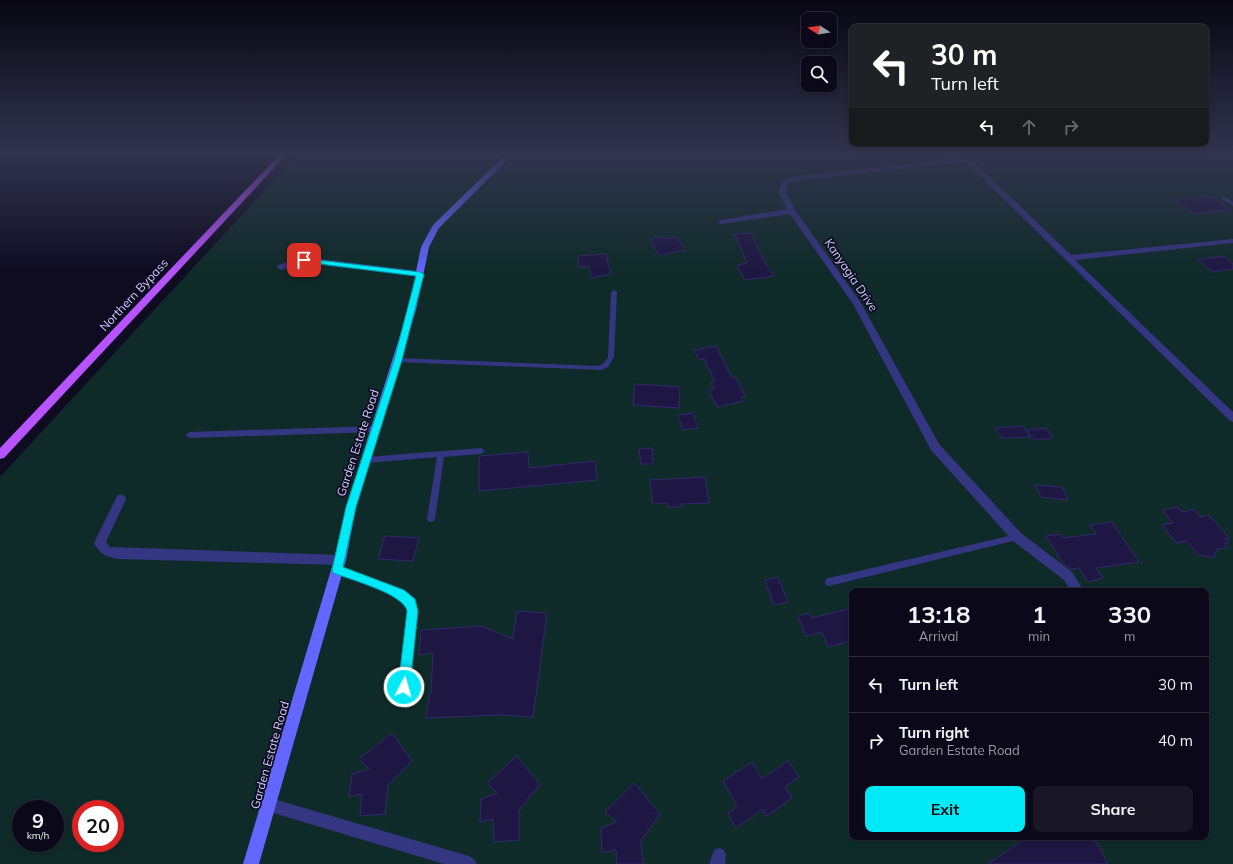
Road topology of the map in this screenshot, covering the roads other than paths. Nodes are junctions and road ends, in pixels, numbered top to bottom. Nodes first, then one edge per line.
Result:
1 (248, 192) edge
2 (471, 192) edge
3 (782, 192) edge
4 (1002, 192) edge
5 (1224, 198) dead end
6 (1233, 204) edge
7 (792, 211) junction
8 (721, 222) dead end
9 (1233, 241) edge
10 (1070, 258) junction
11 (281, 266) dead end
12 (420, 274) junction
13 (614, 292) dead end
14 (398, 360) junction
15 (1233, 418) edge
16 (376, 429) junction
17 (190, 435) dead end
18 (480, 451) dead end
19 (441, 454) junction
20 (0, 455) edge
21 (367, 460) junction
22 (121, 499) dead end
23 (431, 519) dead end
24 (1017, 537) junction
25 (338, 565) junction
26 (829, 582) dead end
27 (1076, 588) edge
28 (404, 687) dead end
29 (270, 804) junction
30 (251, 864) edge
31 (469, 864) edge

1 - 20 main road, Northern Bypass
2 - 12 street, Garden Estate Road
3 - 7 street, Kanyagia Drive
4 - 10 street
5 - 6 lane
7 - 8 street
7 - 24 street, Kanyagia Drive
9 - 10 street
10 - 15 street
11 - 12 street
12 - 14 street, Garden Estate Road
13 - 14 lane
14 - 16 street, Garden Estate Road
16 - 17 lane
16 - 21 street, Garden Estate Road
18 - 19 lane
19 - 21 lane
19 - 23 lane
21 - 25 street, Garden Estate Road
22 - 25 street
24 - 26 lane
24 - 27 street, Kanyagia Drive
25 - 28 lane
25 - 29 street, Garden Estate Road
29 - 30 street, Garden Estate Road
29 - 31 street

